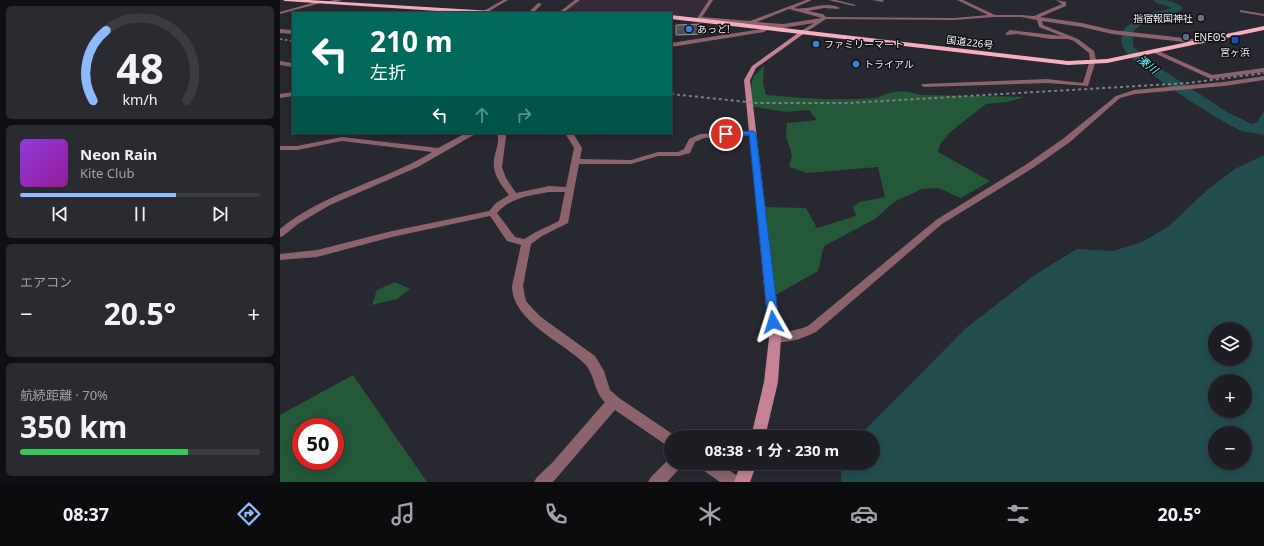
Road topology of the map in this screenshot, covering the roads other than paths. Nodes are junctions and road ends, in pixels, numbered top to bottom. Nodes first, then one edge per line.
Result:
1 (285, 0) edge
2 (341, 0) edge
3 (506, 0) edge
4 (578, 0) edge
5 (810, 0) edge
6 (830, 0) edge
7 (874, 0) edge
8 (959, 0) edge
9 (1058, 0) edge
10 (712, 1) edge
11 (882, 1) dead end
12 (322, 2) junction
13 (540, 4) dead end
14 (854, 5) dead end
15 (789, 8) junction
16 (838, 8) dead end
17 (803, 11) junction
18 (1242, 11) dead end
19 (482, 12) edge
20 (531, 12) edge
21 (561, 12) edge
22 (280, 13) edge
23 (994, 16) junction
24 (1264, 16) edge
25 (672, 17) edge
26 (698, 19) junction
27 (824, 19) junction
28 (1037, 19) junction
29 (750, 22) junction
30 (767, 28) junction
31 (1264, 28) edge
32 (280, 31) edge
33 (292, 32) edge
34 (803, 32) junction
35 (1075, 32) junction
36 (1008, 34) dead end
37 (1070, 37) junction
38 (1202, 42) junction
39 (672, 45) edge
40 (1156, 52) junction
41 (280, 63) edge
42 (1092, 63) junction
43 (292, 65) edge
44 (1264, 70) edge
45 (1264, 78) edge
46 (924, 85) dead end
47 (292, 94) edge
48 (280, 96) edge
49 (753, 133) junction
50 (471, 134) edge
51 (501, 134) edge
52 (570, 134) edge
53 (280, 148) edge
54 (438, 150) junction
55 (576, 162) junction
56 (570, 190) junction
57 (514, 196) junction
58 (492, 213) junction
59 (280, 234) edge
60 (526, 243) junction
61 (280, 256) edge
62 (775, 338) junction
63 (614, 402) junction
64 (760, 430) edge
65 (664, 435) edge
66 (668, 470) edge
67 (716, 470) edge
68 (747, 470) edge
69 (542, 482) edge
70 (656, 482) edge
71 (734, 482) edge
72 (742, 482) edge

1 - 12 highway
2 - 12 street
3 - 19 street
4 - 21 street
5 - 15 street
6 - 14 street
7 - 11 street
8 - 23 street
9 - 28 street
10 - 26 street
12 - 19 highway
12 - 22 street
13 - 20 street
15 - 17 street
15 - 29 street
16 - 17 street
17 - 27 street
18 - 24 street
23 - 27 street
23 - 28 street
25 - 26 highway, 国道226号
26 - 29 street
26 - 30 highway, 国道226号
27 - 29 street
27 - 34 street
28 - 35 street
28 - 37 street
30 - 34 highway, 国道226号
30 - 39 street
31 - 38 highway, 国道226号
32 - 33 street
34 - 42 highway, 国道226号
34 - 49 main road
35 - 37 street
35 - 38 street
35 - 42 street
36 - 37 street
38 - 40 highway, 国道226号
40 - 42 highway, 国道226号
40 - 44 street
41 - 43 street
42 - 46 street
45 - 62 street
47 - 48 street
49 - 55 street
49 - 62 main road
50 - 54 street
51 - 57 street
52 - 55 street
53 - 54 street
54 - 59 street
55 - 56 street
56 - 57 street
56 - 60 street
57 - 58 street
58 - 60 street
58 - 61 street
60 - 63 street
62 - 64 main road
63 - 65 street
63 - 69 street
66 - 70 street
67 - 71 street
68 - 72 main road

